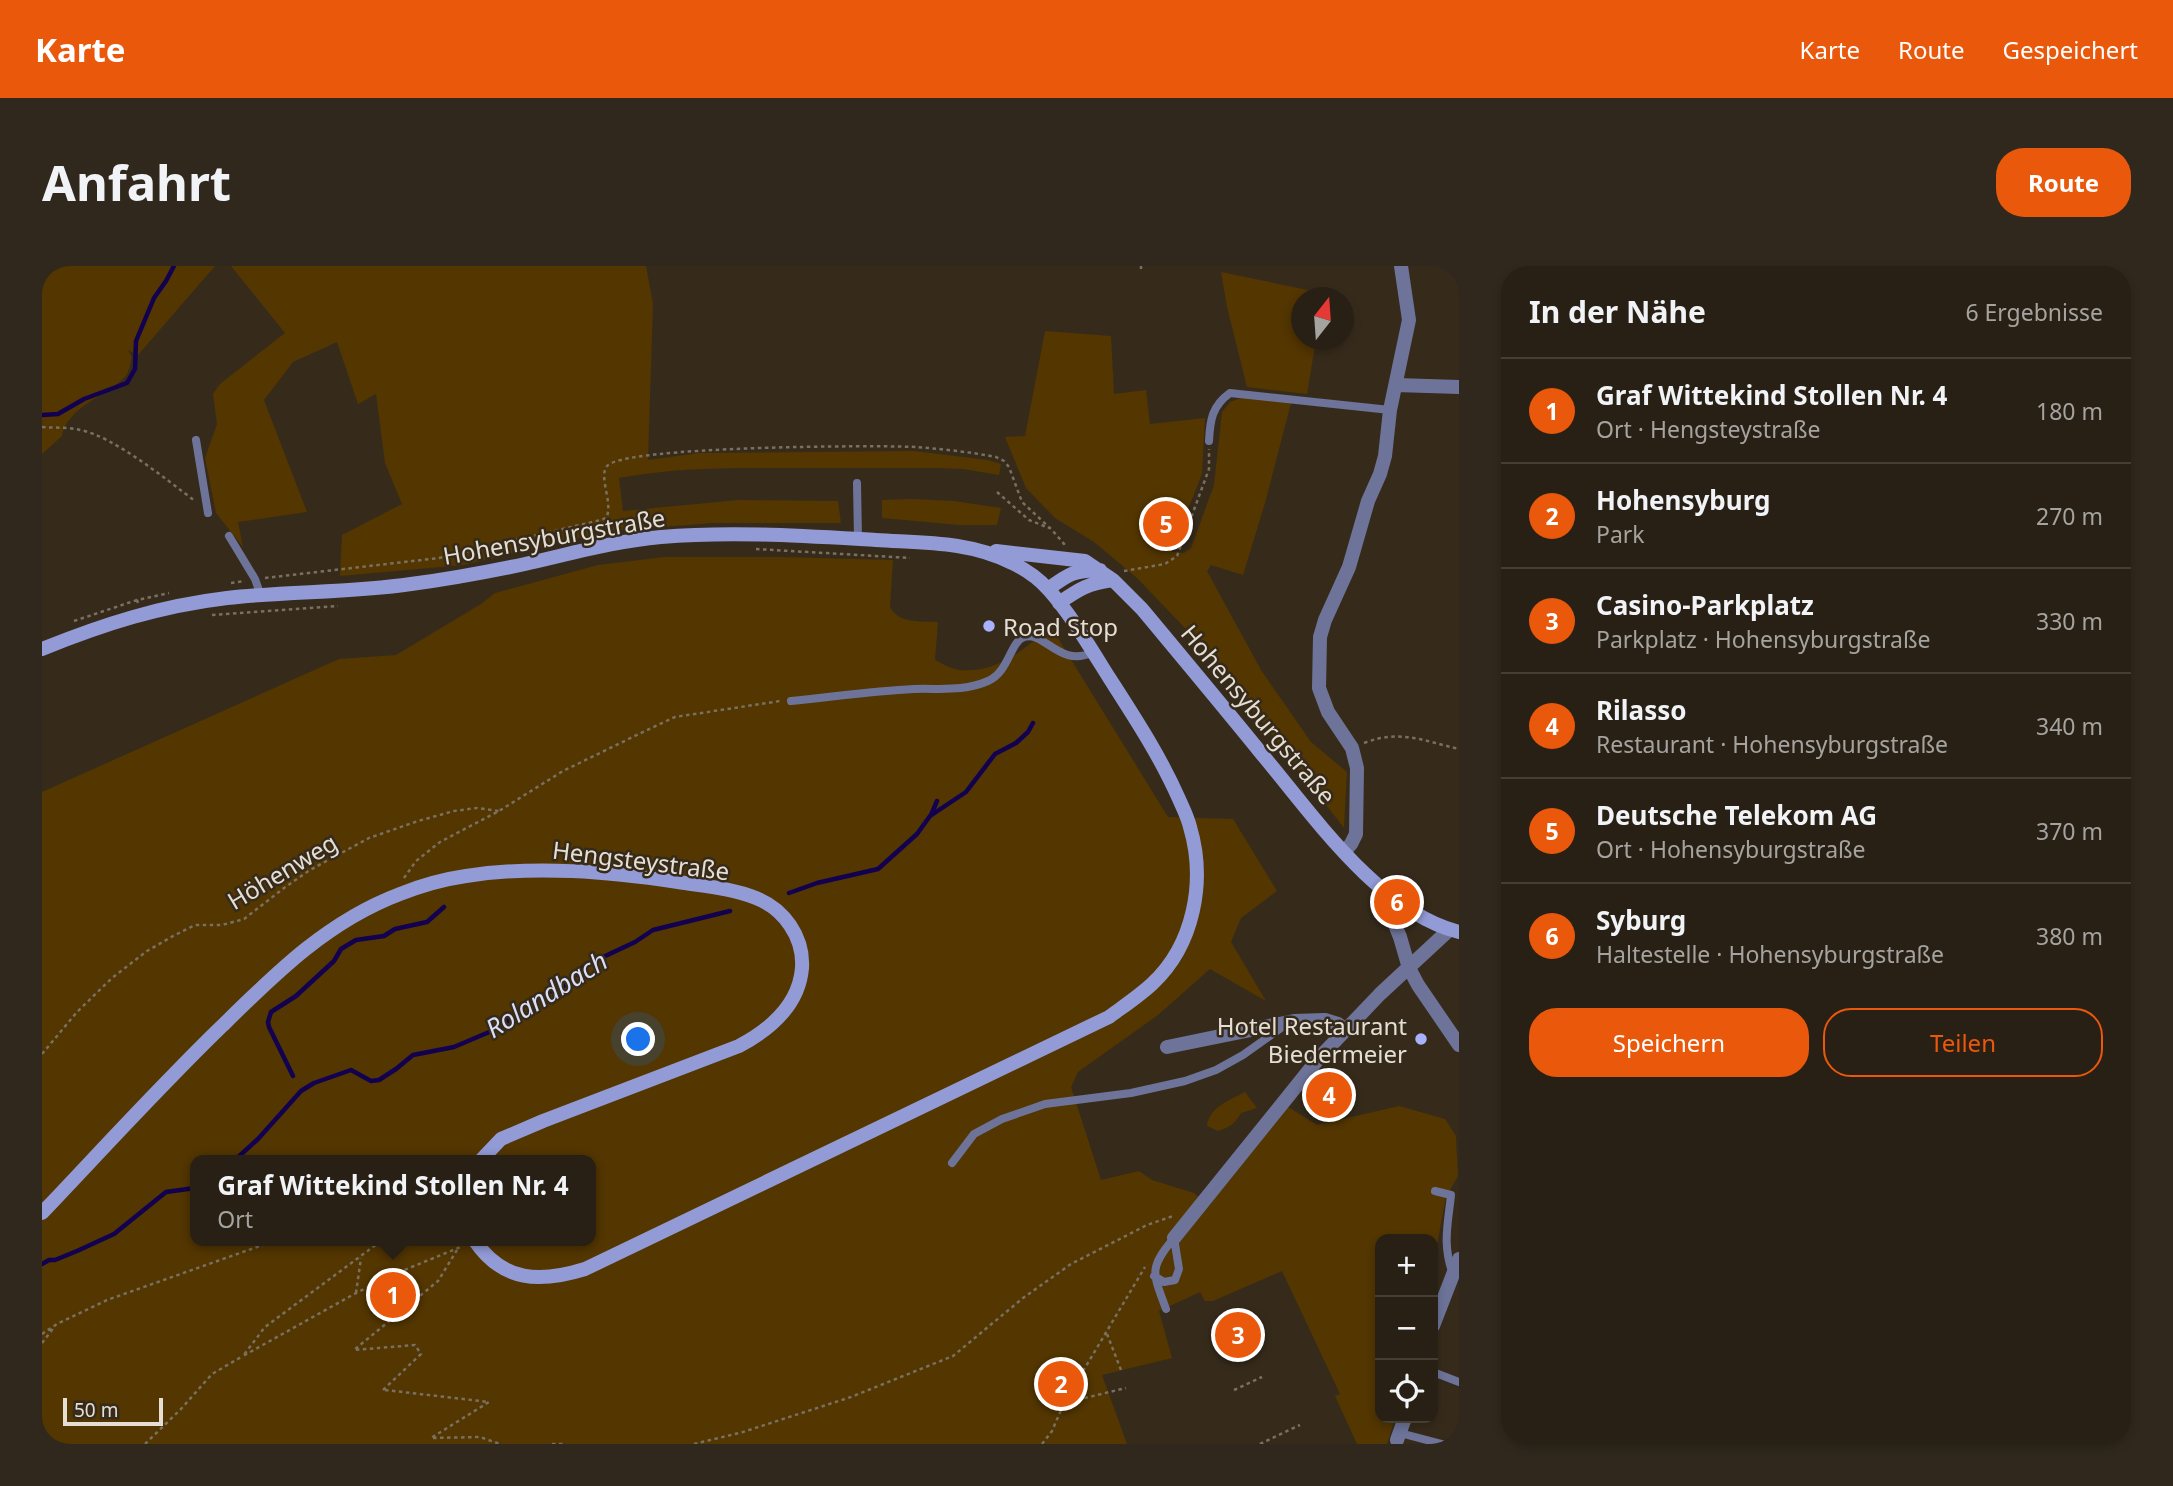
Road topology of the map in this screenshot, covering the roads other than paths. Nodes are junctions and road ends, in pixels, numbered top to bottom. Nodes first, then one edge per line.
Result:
1 (1401, 266) edge
2 (1396, 384) junction
3 (1459, 387) edge
4 (1390, 410) junction
5 (196, 440) dead end
6 (1209, 441) road end
7 (857, 483) dead end
8 (208, 513) road end
9 (229, 536) dead end
10 (859, 539) junction
11 (984, 551) junction
12 (1101, 570) junction
13 (1114, 580) junction
14 (1048, 589) junction
15 (261, 596) junction
16 (1059, 603) junction
17 (42, 649) edge
18 (1093, 652) junction
19 (791, 701) road end
20 (1345, 851) junction
21 (1380, 888) junction
22 (1454, 931) edge
23 (1409, 968) junction
24 (1284, 1022) junction
25 (1346, 1030) junction
26 (1459, 1045) edge
27 (1167, 1047) dead end
28 (486, 1155) edge
29 (952, 1163) dead end
30 (1435, 1191) dead end
31 (42, 1213) edge
32 (1174, 1238) junction
33 (472, 1246) edge
34 (1459, 1259) edge
35 (1453, 1274) junction
36 (1154, 1276) junction
37 (1166, 1309) dead end
38 (1438, 1313) edge
39 (1438, 1374) edge
40 (1459, 1382) edge
41 (1398, 1439) edge
42 (1442, 1444) edge

1 - 2 street
2 - 3 street
2 - 4 street
4 - 6 lane
4 - 20 street
5 - 8 lane
7 - 10 lane
9 - 15 lane
10 - 11 main road, Hohensyburgstraße
10 - 15 main road, Hohensyburgstraße
11 - 12 main road, Hohensyburgstraße
11 - 14 main road, Hohensyburgstraße
12 - 13 main road, Hohensyburgstraße
12 - 14 main road
13 - 16 main road
13 - 20 main road, Hohensyburgstraße
14 - 16 main road, Hohensyburgstraße
15 - 17 main road, Hohensyburgstraße
16 - 18 main road, Hohensyburgstraße
18 - 19 lane
18 - 33 main road, Hohensyburgstraße
20 - 21 main road, Hohensyburgstraße
21 - 22 main road, Hohensyburgstraße
21 - 23 street, Hohensyburgstraße
22 - 23 street, Hohensyburgstraße
23 - 25 street, Hohensyburgstraße
23 - 26 street
24 - 25 street
24 - 27 street
24 - 29 lane
25 - 32 street, Hohensyburgstraße
28 - 31 main road, Hengsteystraße
30 - 35 lane
32 - 36 lane
32 - 36 lane
34 - 35 street
35 - 38 street
36 - 37 lane
39 - 40 lane
41 - 42 lane

